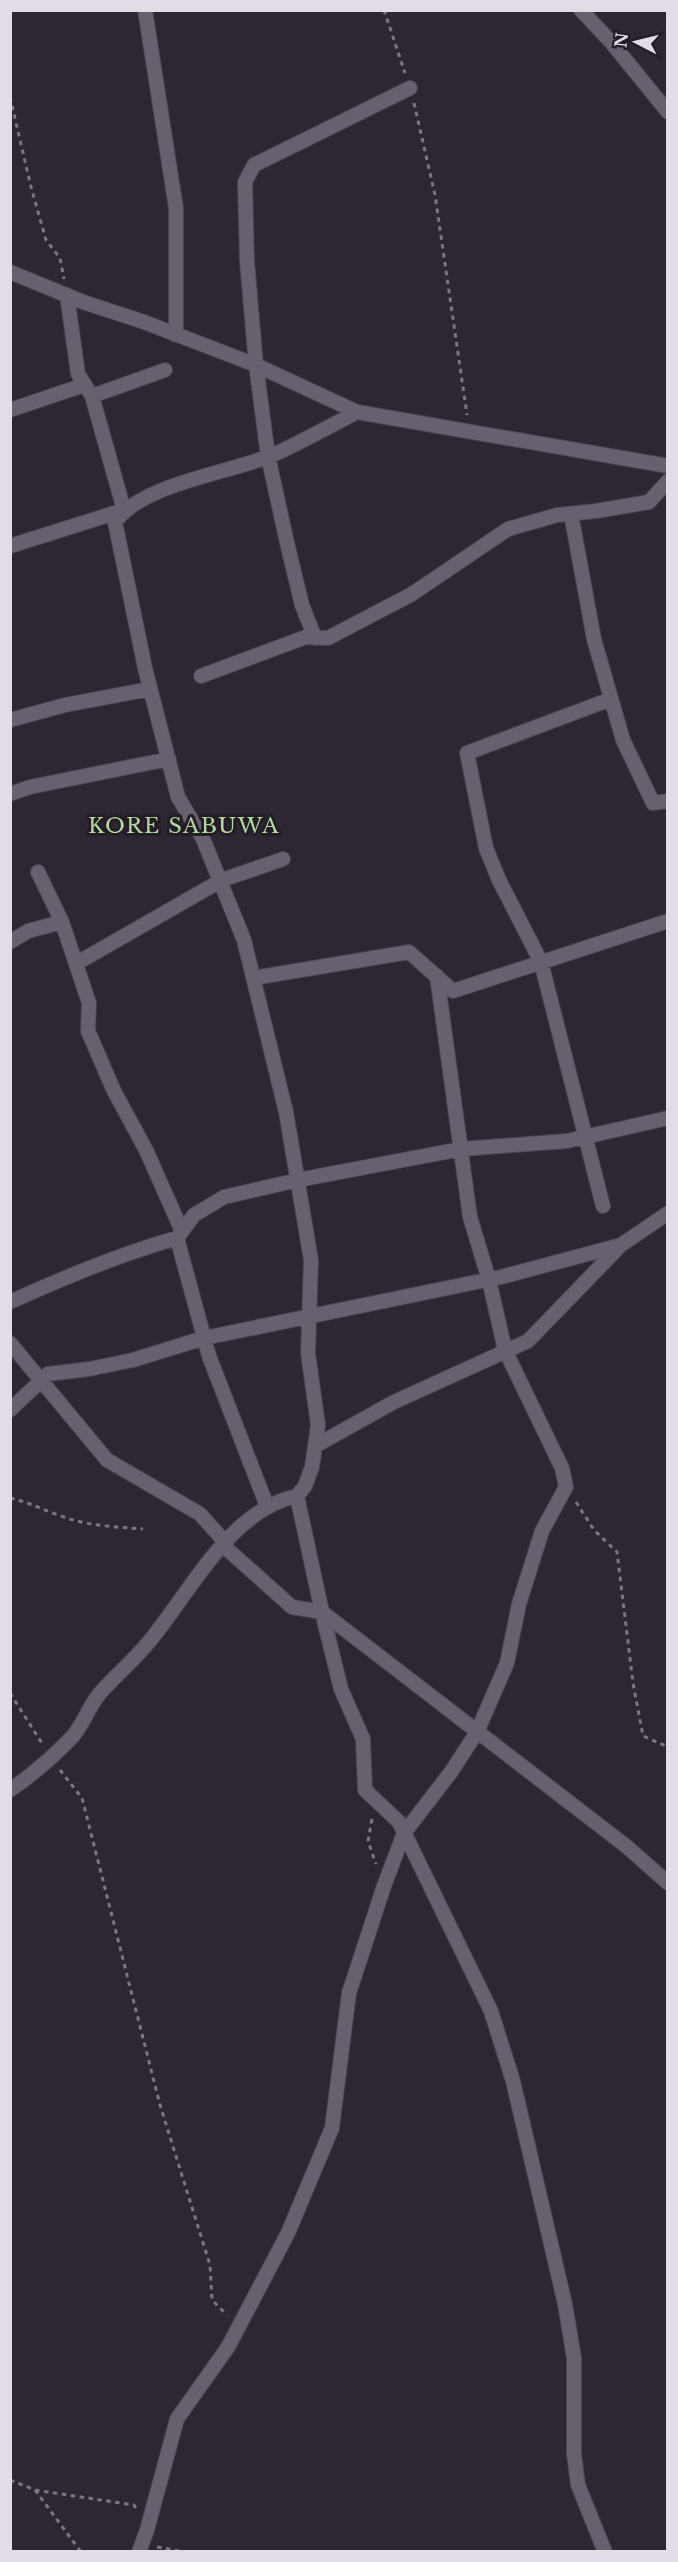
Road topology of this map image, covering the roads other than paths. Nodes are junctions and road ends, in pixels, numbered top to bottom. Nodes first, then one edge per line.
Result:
1 (145, 10) edge
2 (581, 10) edge
3 (410, 88) road end
4 (668, 112) edge
5 (10, 272) edge
6 (67, 295) junction
7 (176, 335) junction
8 (256, 365) junction
9 (165, 370) dead end
10 (88, 391) junction
11 (10, 410) edge
12 (357, 412) junction
13 (268, 456) junction
14 (668, 466) edge
15 (668, 481) edge
16 (124, 510) junction
17 (571, 514) junction
18 (10, 546) edge
19 (315, 638) junction
20 (201, 676) dead end
21 (150, 689) junction
22 (611, 699) junction
23 (10, 720) edge
24 (169, 759) junction
25 (10, 794) edge
26 (668, 801) edge
27 (283, 859) dead end
28 (38, 872) dead end
29 (222, 880) junction
30 (668, 921) edge
31 (62, 922) junction
32 (10, 942) edge
33 (541, 962) junction
34 (77, 963) junction
35 (437, 976) junction
36 (253, 978) junction
37 (668, 1118) edge
38 (584, 1137) junction
39 (461, 1149) junction
40 (298, 1180) junction
41 (603, 1206) dead end
42 (668, 1214) edge
43 (179, 1235) junction
44 (621, 1245) junction
45 (489, 1280) junction
46 (10, 1302) edge
47 (309, 1317) junction
48 (204, 1338) junction
49 (10, 1343) edge
50 (505, 1350) junction
51 (42, 1379) junction
52 (10, 1410) edge
53 (315, 1446) junction
54 (297, 1496) junction
55 (267, 1506) junction
56 (225, 1542) junction
57 (322, 1612) junction
58 (477, 1732) junction
59 (10, 1790) edge
60 (404, 1833) junction
61 (668, 1883) edge
62 (140, 2548) edge
63 (605, 2552) edge

1 - 7 street
2 - 4 street
3 - 8 street
5 - 6 street
6 - 7 street
6 - 10 street
7 - 8 street
8 - 12 street
8 - 13 street
9 - 10 street
10 - 11 street
10 - 16 street
12 - 13 street
12 - 14 street
13 - 16 street
13 - 19 street
15 - 17 street
16 - 18 street
16 - 21 street
17 - 19 street
17 - 22 street
19 - 20 street
21 - 23 street
21 - 24 street
22 - 26 street
22 - 33 street
24 - 25 street
24 - 29 street
27 - 29 street
28 - 31 street
29 - 34 street
29 - 36 street
30 - 33 street
31 - 32 street
31 - 34 street
33 - 35 street
33 - 38 street
34 - 43 street
35 - 36 street
35 - 39 street
36 - 40 street
37 - 38 street
38 - 39 street
38 - 41 street
39 - 40 street
39 - 45 street
40 - 43 street
40 - 47 street
42 - 44 street
43 - 46 street
43 - 48 street
44 - 45 street
44 - 50 street
45 - 47 street
45 - 50 street
47 - 48 street
47 - 53 street
48 - 51 street
48 - 55 street
49 - 51 street
50 - 53 street
50 - 58 street
51 - 52 street
51 - 56 street
53 - 54 street
54 - 55 street
54 - 57 street
55 - 56 street
56 - 57 street
56 - 59 street
57 - 58 street
57 - 60 street
58 - 60 street
58 - 61 street
60 - 62 street
60 - 63 street

